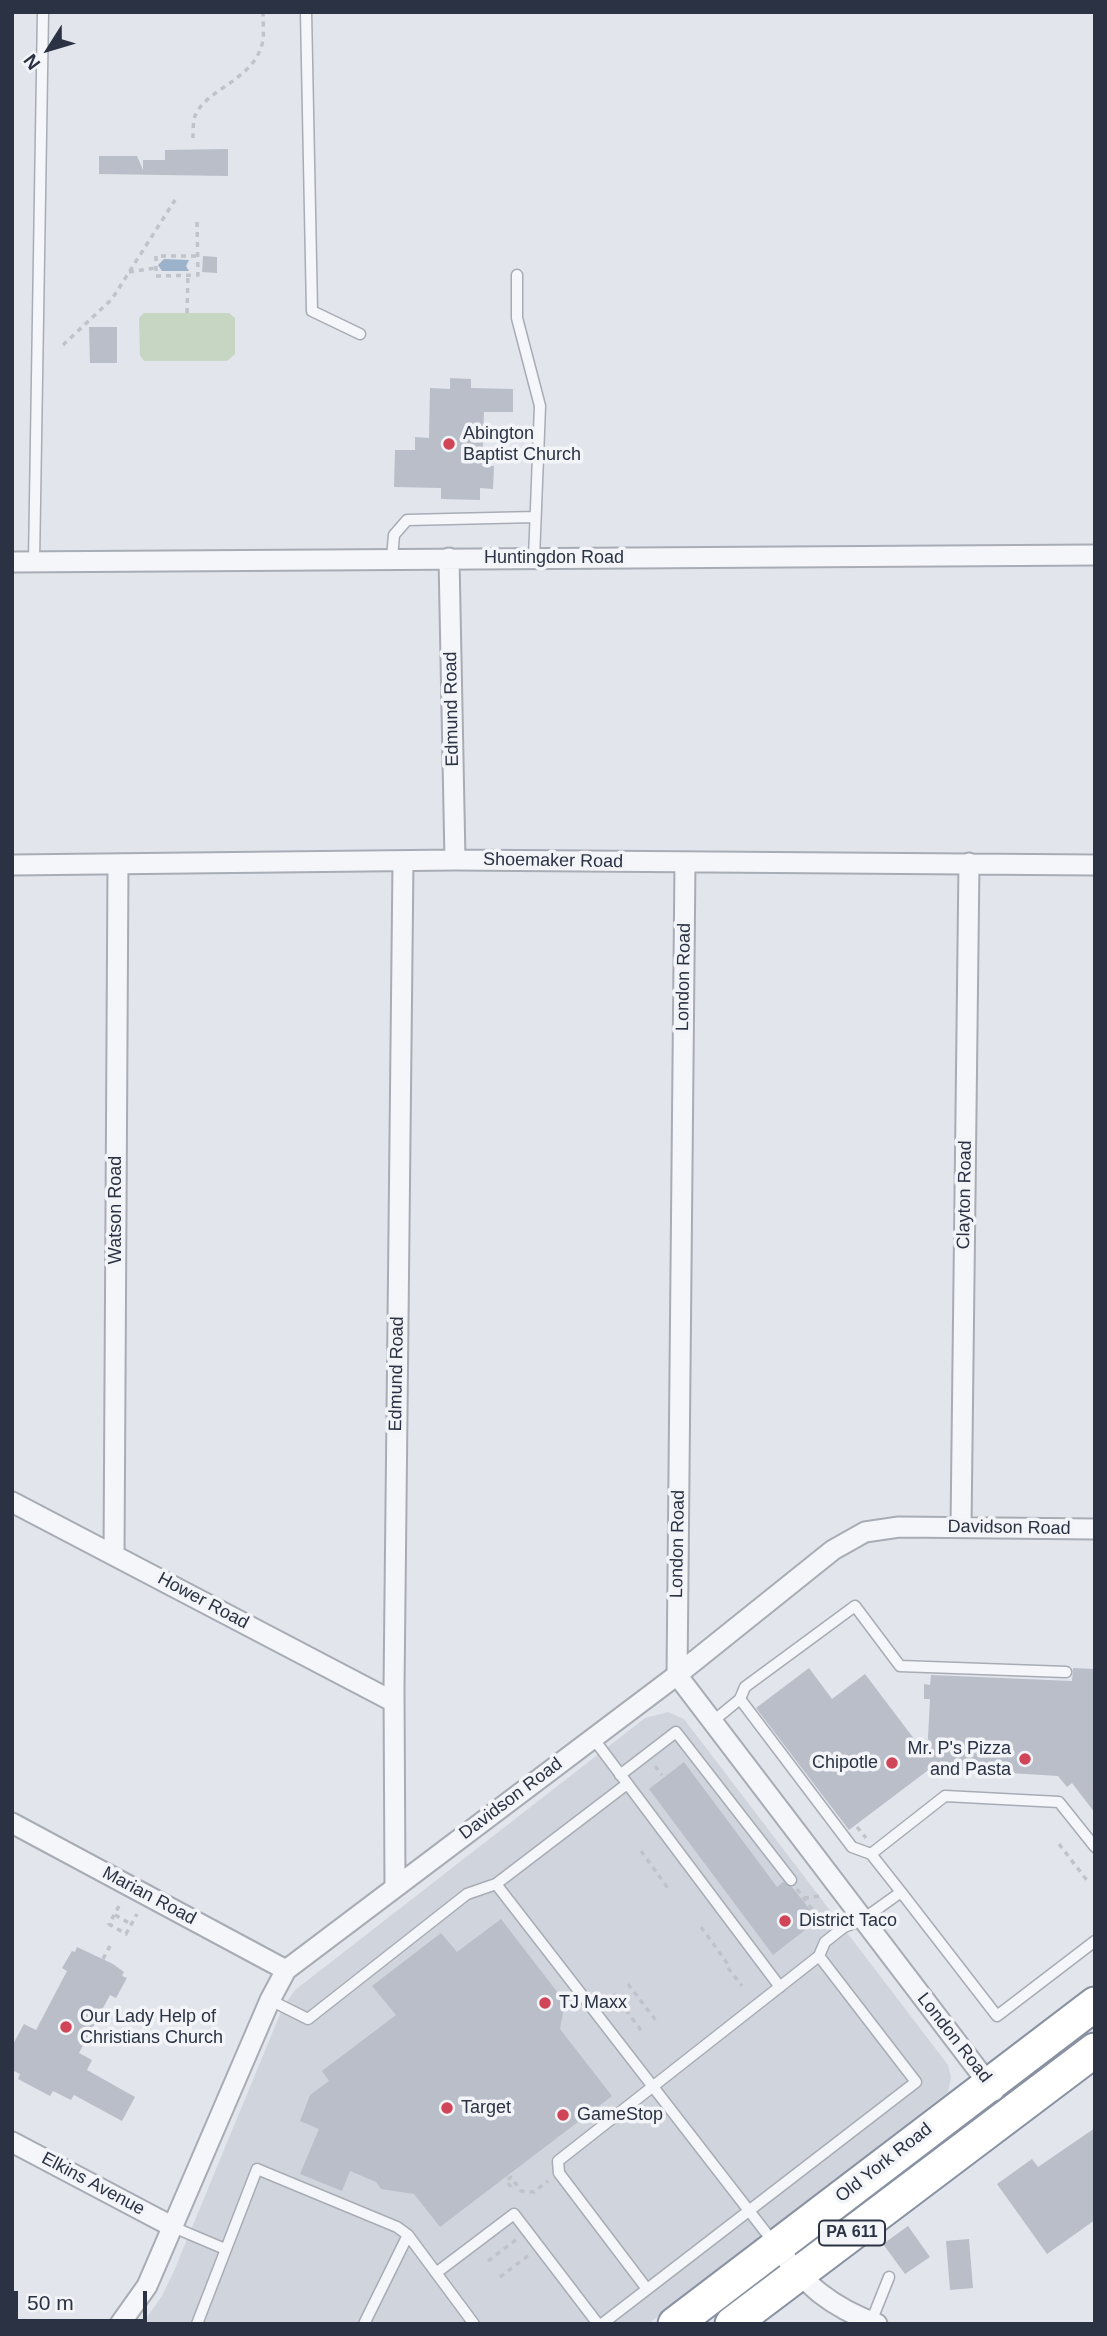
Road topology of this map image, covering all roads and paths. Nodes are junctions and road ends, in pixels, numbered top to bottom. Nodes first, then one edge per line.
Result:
1 (43, 12) edge
2 (263, 12) edge
3 (306, 12) edge
4 (193, 138) dead end
5 (174, 200) dead end
6 (197, 221) dead end
7 (196, 256) junction
8 (137, 259) junction
9 (145, 268) junction
10 (156, 268) junction
11 (127, 272) junction
12 (188, 275) junction
13 (517, 275) dead end
14 (187, 313) dead end
15 (360, 334) dead end
16 (63, 345) dead end
17 (535, 517) junction
18 (1095, 555) edge
19 (392, 558) junction
20 (449, 558) junction
21 (534, 558) junction
22 (12, 562) edge
23 (34, 562) junction
24 (455, 860) junction
25 (403, 862) junction
26 (685, 862) junction
27 (969, 863) junction
28 (12, 865) edge
29 (1095, 865) edge
30 (118, 866) junction
31 (12, 1502) edge
32 (961, 1527) junction
33 (1095, 1529) edge
34 (114, 1554) junction
35 (1066, 1672) dead end
36 (677, 1675) junction
37 (740, 1699) junction
38 (394, 1702) junction
39 (712, 1721) junction
40 (593, 1738) junction
41 (620, 1774) junction
42 (627, 1784) junction
43 (12, 1823) edge
44 (1059, 1844) dead end
45 (1095, 1847) edge
46 (641, 1851) dead end
47 (871, 1854) junction
48 (791, 1880) joint
49 (1089, 1883) dead end
50 (496, 1884) junction
51 (396, 1886) junction
52 (670, 1891) dead end
53 (901, 1892) junction
54 (821, 1896) dead end
55 (804, 1898) junction
56 (119, 1906) dead end
57 (137, 1914) dead end
58 (114, 1915) junction
59 (862, 1920) junction
60 (821, 1922) dead end
61 (131, 1924) junction
62 (701, 1927) dead end
63 (1095, 1941) edge
64 (110, 1946) dead end
65 (819, 1956) junction
66 (103, 1959) dead end
67 (286, 1970) junction
68 (628, 1984) dead end
69 (742, 1986) dead end
70 (780, 1987) junction
71 (614, 1994) dead end
72 (270, 2000) junction
73 (1095, 2004) edge
74 (657, 2022) dead end
75 (643, 2033) dead end
76 (1095, 2050) edge
77 (988, 2083) junction
78 (653, 2088) junction
79 (1011, 2112) junction
80 (12, 2142) edge
81 (511, 2187) dead end
82 (538, 2189) dead end
83 (749, 2211) junction
84 (173, 2227) junction
85 (527, 2231) junction
86 (408, 2235) junction
87 (539, 2246) junction
88 (776, 2246) junction
89 (225, 2249) junction
90 (488, 2261) dead end
91 (436, 2273) junction
92 (797, 2274) junction
93 (500, 2277) dead end
94 (889, 2277) dead end
95 (648, 2288) junction
96 (874, 2323) edge
97 (120, 2324) edge
98 (197, 2324) edge
99 (365, 2324) edge
100 (474, 2324) edge
101 (600, 2324) edge
102 (675, 2324) edge
103 (732, 2324) edge

1 - 23 lane
2 - 4 path
3 - 15 lane
5 - 8 path
6 - 7 path
7 - 10 path
7 - 12 path
8 - 9 path
8 - 11 path
9 - 10 path
9 - 11 path
10 - 12 path
11 - 16 path
12 - 14 path
13 - 17 lane
17 - 19 lane
17 - 21 lane
18 - 21 street, Huntingdon Road
19 - 20 street, Huntingdon Road
19 - 23 street, Huntingdon Road
20 - 21 street, Huntingdon Road
20 - 24 street, Edmund Road
22 - 23 street, Huntingdon Road
24 - 25 street, Shoemaker Road
24 - 26 street, Shoemaker Road
25 - 30 street, Shoemaker Road
25 - 38 street, Edmund Road
26 - 27 street, Shoemaker Road
26 - 36 street, London Road
27 - 29 street, Shoemaker Road
27 - 32 street, Clayton Road
28 - 30 street, Shoemaker Road
30 - 34 street, Watson Road
31 - 34 street, Hower Road
32 - 33 street, Davidson Road
32 - 36 street, Davidson Road
34 - 38 street, Hower Road
35 - 37 lane
36 - 39 street, London Road
36 - 40 street, Davidson Road
37 - 39 lane
37 - 47 lane
38 - 51 street, Edmund Road
39 - 59 street, London Road
40 - 41 lane
40 - 51 street, Davidson Road
41 - 42 lane
41 - 48 lane
42 - 50 lane
42 - 70 lane
43 - 67 street, Marian Road
44 - 49 path
45 - 47 lane
46 - 52 path
47 - 53 lane
48 - 55 path
50 - 72 lane
50 - 78 lane
51 - 67 street, Davidson Road
53 - 59 lane
53 - 63 lane
54 - 55 path
55 - 60 path
56 - 58 path
57 - 61 path
58 - 61 path
58 - 61 path
59 - 65 lane
59 - 77 street, London Road
62 - 69 path
64 - 66 path
65 - 70 lane
65 - 83 lane
67 - 72 street, Davidson Road
68 - 74 path
70 - 78 lane
71 - 75 path
72 - 84 street, Davidson Road
73 - 77 highway, Old York Road / PA 611
76 - 79 highway, Old York Road / PA 611
77 - 79 street, London Road
77 - 88 highway, Old York Road / PA 611
78 - 83 lane
78 - 95 lane
79 - 92 highway, Old York Road / PA 611
80 - 84 street, Elkins Avenue
81 - 82 path
83 - 88 lane
83 - 95 lane
84 - 89 lane
84 - 97 street, Davidson Road
85 - 87 lane
85 - 90 path
85 - 91 lane
86 - 89 lane
86 - 91 lane
86 - 99 lane
87 - 93 path
87 - 101 lane
88 - 92 street
88 - 102 highway, Old York Road / PA 611
89 - 98 lane
91 - 100 lane
92 - 96 street
92 - 103 highway, Old York Road / PA 611
94 - 96 lane
95 - 101 lane

